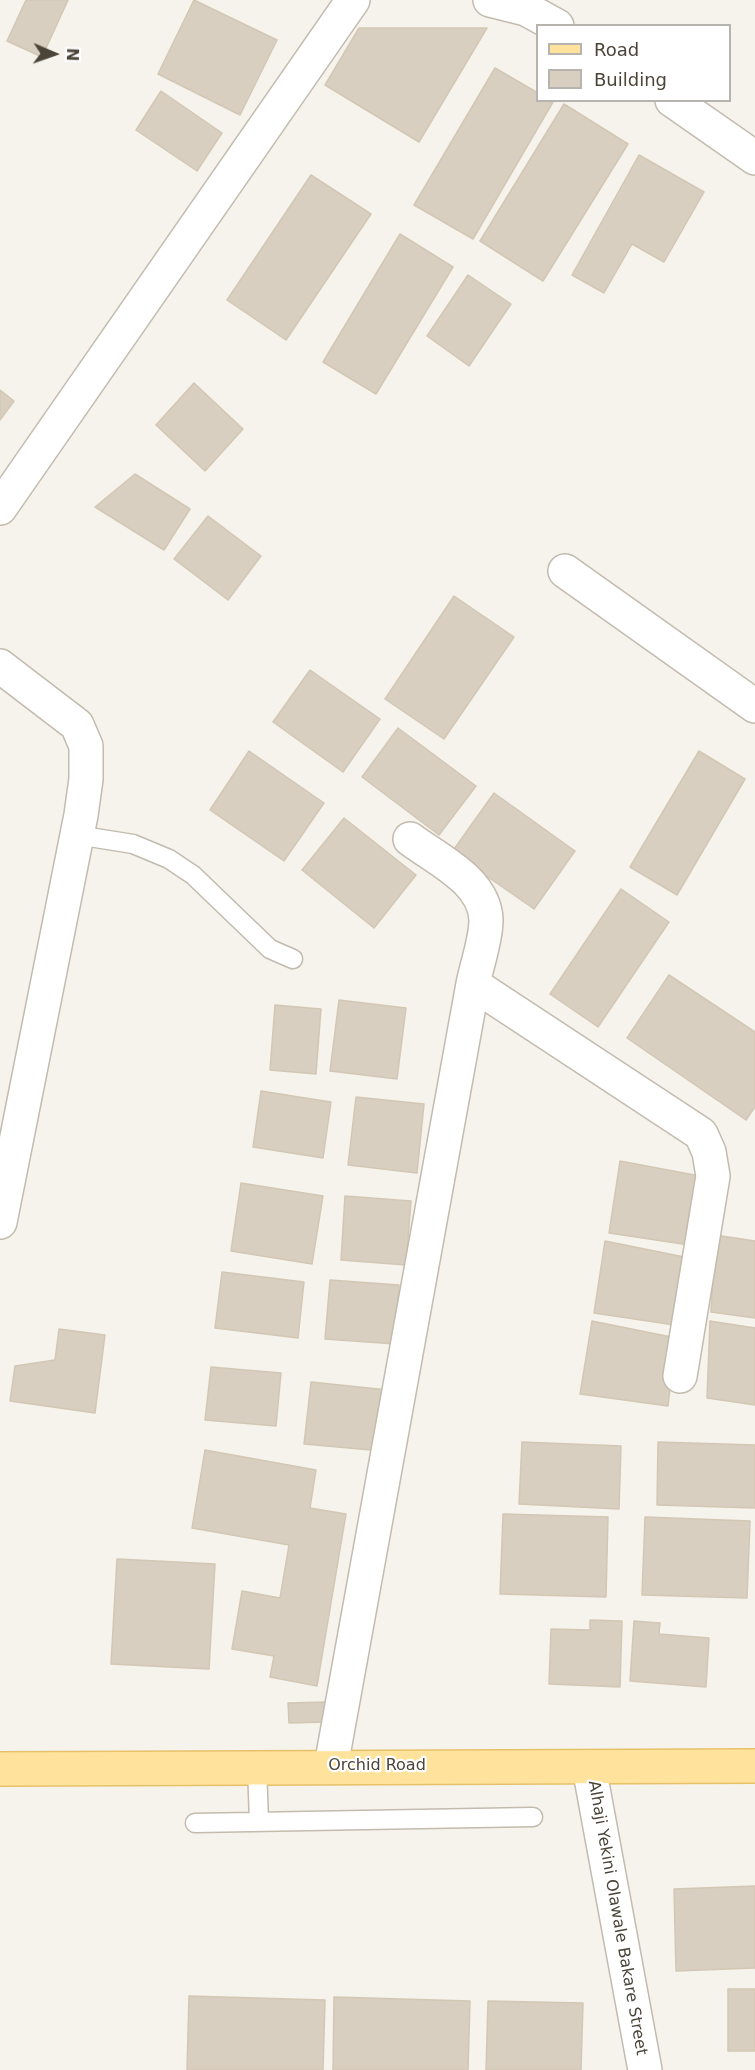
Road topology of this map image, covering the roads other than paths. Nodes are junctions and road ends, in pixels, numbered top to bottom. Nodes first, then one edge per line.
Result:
1 (353, 0) edge
2 (490, 0) edge
3 (553, 24) edge
4 (675, 102) edge
5 (755, 158) edge
6 (0, 508) edge
7 (565, 571) dead end
8 (0, 666) edge
9 (755, 706) edge
10 (77, 835) junction
11 (410, 839) dead end
12 (293, 959) dead end
13 (473, 984) junction
14 (0, 1222) edge
15 (680, 1376) dead end
16 (257, 1766) junction
17 (331, 1766) junction
18 (755, 1766) edge
19 (589, 1767) junction
20 (0, 1769) edge
21 (533, 1817) dead end
22 (259, 1822) junction
23 (195, 1823) dead end
24 (645, 2070) edge

1 - 6 street
2 - 3 street
4 - 5 street
7 - 9 street
8 - 10 street
10 - 12 lane
10 - 14 street
11 - 13 street
13 - 15 street
13 - 17 street
16 - 17 main road, Orchid Road
16 - 20 main road, Orchid Road
16 - 22 lane
17 - 19 main road, Orchid Road
18 - 19 main road, Orchid Road
19 - 24 street, Alhaji Yekini Olawale Bakare Street
21 - 22 lane
22 - 23 lane

